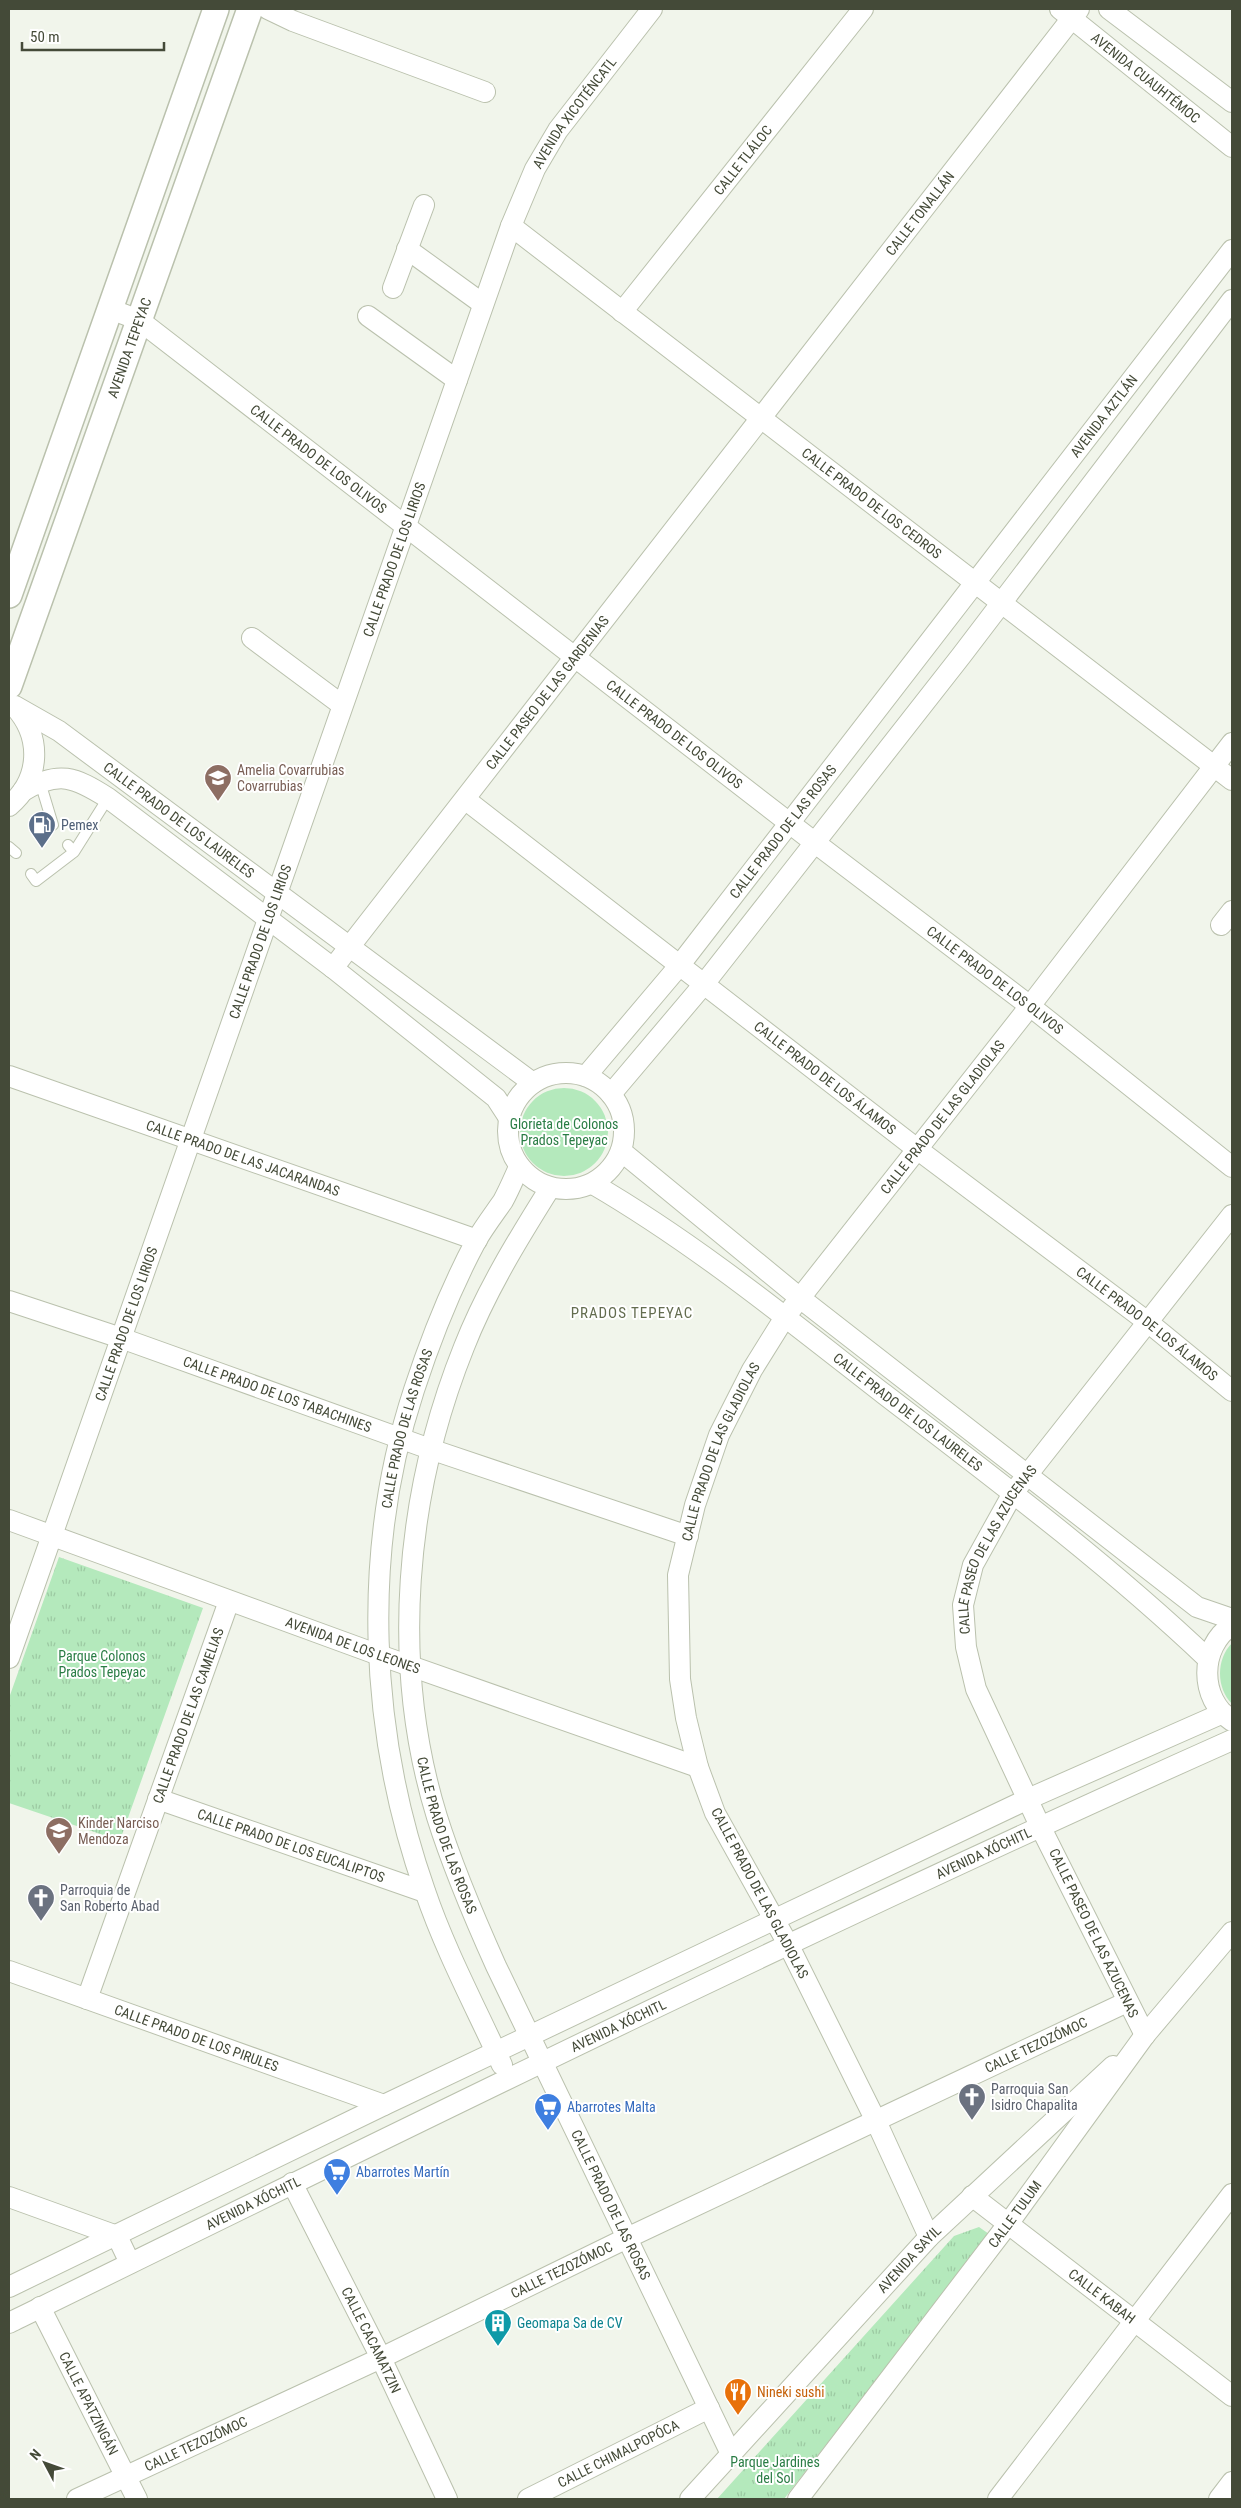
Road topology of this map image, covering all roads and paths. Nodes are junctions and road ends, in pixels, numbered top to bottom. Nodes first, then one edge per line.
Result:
1 (216, 9) edge
2 (250, 9) edge
3 (268, 9) edge
4 (652, 9) edge
5 (863, 9) edge
6 (1109, 9) edge
7 (1070, 12) edge
8 (485, 92) dead end
9 (1232, 102) edge
10 (1232, 147) edge
11 (424, 205) dead end
12 (511, 226) junction
13 (407, 249) junction
14 (1232, 250) edge
15 (393, 288) dead end
16 (1232, 300) edge
17 (483, 304) junction
18 (110, 310) junction
19 (622, 312) junction
20 (368, 316) dead end
21 (139, 320) junction
22 (457, 380) junction
23 (760, 418) junction
24 (406, 526) junction
25 (974, 582) junction
26 (9, 595) edge
27 (1001, 603) junction
28 (252, 638) dead end
29 (576, 658) junction
30 (11, 698) edge
31 (342, 705) junction
32 (1232, 743) edge
33 (1214, 766) junction
34 (1232, 780) edge
35 (32, 787) junction
36 (108, 798) junction
37 (466, 800) junction
38 (9, 806) edge
39 (789, 823) junction
40 (53, 825) dead end
41 (814, 842) junction
42 (31, 874) dead end
43 (277, 893) junction
44 (268, 918) junction
45 (349, 947) junction
46 (679, 966) junction
47 (333, 968) junction
48 (704, 984) junction
49 (1030, 1006) junction
50 (9, 1076) edge
51 (586, 1076) junction
52 (533, 1084) junction
53 (611, 1094) junction
54 (509, 1118) junction
55 (192, 1138) junction
56 (917, 1150) junction
57 (621, 1151) junction
58 (519, 1166) junction
59 (1232, 1167) edge
60 (593, 1184) junction
61 (550, 1188) junction
62 (1232, 1215) edge
63 (477, 1240) junction
64 (800, 1298) junction
65 (9, 1301) edge
66 (785, 1317) junction
67 (1149, 1323) junction
68 (121, 1338) junction
69 (1232, 1390) edge
70 (400, 1438) junction
71 (430, 1449) junction
72 (1027, 1476) junction
73 (1013, 1493) junction
74 (9, 1520) edge
75 (52, 1536) junction
76 (688, 1536) junction
77 (229, 1600) junction
78 (1232, 1619) edge
79 (1232, 1625) edge
80 (379, 1655) junction
81 (9, 1658) edge
82 (1208, 1659) junction
83 (410, 1666) junction
84 (1228, 1717) edge
85 (1232, 1740) edge
86 (698, 1767) junction
87 (158, 1799) junction
88 (1028, 1799) junction
89 (1040, 1826) junction
90 (425, 1892) junction
91 (773, 1920) junction
92 (1232, 1932) edge
93 (789, 1946) junction
94 (9, 1971) edge
95 (87, 1999) junction
96 (1127, 2002) junction
97 (1145, 2035) junction
98 (530, 2037) junction
99 (496, 2053) junction
100 (542, 2063) junction
101 (508, 2079) junction
102 (384, 2105) junction
103 (876, 2121) junction
104 (292, 2183) junction
105 (1232, 2194) edge
106 (972, 2196) junction
107 (9, 2198) edge
108 (1008, 2224) junction
109 (118, 2236) junction
110 (929, 2237) junction
111 (627, 2238) junction
112 (130, 2263) junction
113 (9, 2287) edge
114 (40, 2308) junction
115 (1134, 2321) junction
116 (9, 2323) edge
117 (381, 2358) junction
118 (1232, 2396) edge
119 (710, 2408) junction
120 (731, 2454) junction
121 (126, 2476) junction
122 (1232, 2482) edge
123 (77, 2499) edge
124 (137, 2499) edge
125 (447, 2499) edge
126 (528, 2499) edge
127 (690, 2499) edge
128 (798, 2499) edge
129 (998, 2499) edge
130 (1219, 2499) edge

1 - 18 street
2 - 21 street, AVENIDA TEPEYAC
3 - 8 street
4 - 12 street, AVENIDA XICOTÉNCATL
5 - 19 street, CALLE TLÁLOC
6 - 9 street
7 - 10 street, AVENIDA CUAUHTÉMOC
7 - 23 street, CALLE TONALLÁN
11 - 13 street
12 - 17 street, CALLE PRADO DE LOS LIRIOS
12 - 19 street, CALLE PRADO DE LOS CEDROS
13 - 15 street
13 - 17 street
14 - 25 street, AVENIDA AZTLÁN
16 - 27 street
17 - 22 street, CALLE PRADO DE LOS LIRIOS
18 - 21 street, CALLE PRADO DE LOS OLIVOS
18 - 26 street
19 - 23 street, CALLE PRADO DE LOS CEDROS
20 - 22 street
21 - 24 street, CALLE PRADO DE LOS OLIVOS
21 - 30 street, AVENIDA TEPEYAC
22 - 24 street, CALLE PRADO DE LOS LIRIOS
23 - 25 street, CALLE PRADO DE LOS CEDROS
23 - 29 street, CALLE PASEO DE LAS GARDENIAS
24 - 29 street, CALLE PRADO DE LOS OLIVOS
24 - 31 street, CALLE PRADO DE LOS LIRIOS
25 - 27 street, CALLE PRADO DE LOS CEDROS
25 - 39 street, CALLE PRADO DE LAS ROSAS
27 - 33 street, CALLE PRADO DE LOS CEDROS
27 - 41 street
28 - 31 street
29 - 37 street, CALLE PASEO DE LAS GARDENIAS
29 - 39 street, CALLE PRADO DE LOS OLIVOS
30 - 35 street
30 - 43 street, CALLE PRADO DE LOS LAURELES
31 - 43 street, CALLE PRADO DE LOS LIRIOS
32 - 33 street, CALLE PRADO DE LAS GLADIOLAS
33 - 34 street, CALLE PRADO DE LOS CEDROS
33 - 49 street, CALLE PRADO DE LAS GLADIOLAS
35 - 36 street, CALLE PRADO DE LOS LAURELES
35 - 38 street
35 - 40 lane
36 - 42 lane
36 - 44 street, CALLE PRADO DE LOS LAURELES
37 - 45 street, CALLE PASEO DE LAS GARDENIAS
37 - 46 street, CALLE PRADO DE LOS ÁLAMOS
39 - 41 street, CALLE PRADO DE LOS OLIVOS
39 - 46 street, CALLE PRADO DE LAS ROSAS
41 - 48 street
41 - 49 street, CALLE PRADO DE LOS OLIVOS
43 - 44 street, CALLE PRADO DE LOS LIRIOS
43 - 45 street, CALLE PRADO DE LOS LAURELES
44 - 47 street, CALLE PRADO DE LOS LAURELES
44 - 55 street, CALLE PRADO DE LOS LIRIOS
45 - 47 street, CALLE PASEO DE LAS GARDENIAS
45 - 52 street, CALLE PRADO DE LOS LAURELES
46 - 48 street, CALLE PRADO DE LOS ÁLAMOS
46 - 51 street, CALLE PRADO DE LAS ROSAS
47 - 54 street, CALLE PRADO DE LOS LAURELES
48 - 53 street
48 - 56 street, CALLE PRADO DE LOS ÁLAMOS
49 - 56 street, CALLE PRADO DE LAS GLADIOLAS
49 - 59 street, CALLE PRADO DE LOS OLIVOS
50 - 55 street, CALLE PRADO DE LAS JACARANDAS
51 - 52 street
51 - 53 street
52 - 54 street
53 - 57 street
54 - 58 street
55 - 63 street, CALLE PRADO DE LAS JACARANDAS
55 - 68 street, CALLE PRADO DE LOS LIRIOS
56 - 64 street, CALLE PRADO DE LAS GLADIOLAS
56 - 67 street, CALLE PRADO DE LOS ÁLAMOS
57 - 60 street
57 - 64 street, CALLE PRADO DE LOS LAURELES
58 - 61 street
58 - 63 street, CALLE PRADO DE LAS ROSAS
60 - 61 street
60 - 66 street, CALLE PRADO DE LOS LAURELES
61 - 71 street, CALLE PRADO DE LAS ROSAS
62 - 67 street, CALLE PASEO DE LAS AZUCENAS
63 - 70 street, CALLE PRADO DE LAS ROSAS
64 - 66 street, CALLE PRADO DE LAS GLADIOLAS
64 - 72 street, CALLE PRADO DE LOS LAURELES
65 - 68 street, CALLE PRADO DE LOS TABACHINES
66 - 73 street, CALLE PRADO DE LOS LAURELES
66 - 76 street, CALLE PRADO DE LAS GLADIOLAS
67 - 69 street, CALLE PRADO DE LOS ÁLAMOS
67 - 72 street, CALLE PASEO DE LAS AZUCENAS
68 - 70 street, CALLE PRADO DE LOS TABACHINES
68 - 75 street, CALLE PRADO DE LOS LIRIOS
70 - 71 street, CALLE PRADO DE LOS TABACHINES
70 - 80 street, CALLE PRADO DE LAS ROSAS
71 - 76 street, CALLE PRADO DE LOS TABACHINES
71 - 83 street, CALLE PRADO DE LAS ROSAS
72 - 73 street, CALLE PASEO DE LAS AZUCENAS
72 - 78 street, CALLE PRADO DE LOS LAURELES
73 - 82 street, CALLE PRADO DE LOS LAURELES
73 - 88 street, CALLE PASEO DE LAS AZUCENAS
74 - 75 street, AVENIDA DE LOS LEONES
75 - 77 street, AVENIDA DE LOS LEONES
75 - 81 street, CALLE PRADO DE LOS LIRIOS
76 - 86 street, CALLE PRADO DE LAS GLADIOLAS
77 - 80 street, AVENIDA DE LOS LEONES
77 - 87 street, CALLE PRADO DE LAS CAMELIAS
79 - 82 street
80 - 83 street, AVENIDA DE LOS LEONES
80 - 90 street, CALLE PRADO DE LAS ROSAS
82 - 84 street
83 - 86 street, AVENIDA DE LOS LEONES
83 - 98 street, CALLE PRADO DE LAS ROSAS
84 - 88 street, AVENIDA XÓCHITL
85 - 89 street, AVENIDA XÓCHITL
86 - 91 street, CALLE PRADO DE LAS GLADIOLAS
87 - 90 street, CALLE PRADO DE LOS EUCALIPTOS
87 - 95 street, CALLE PRADO DE LAS CAMELIAS
88 - 89 street, CALLE PASEO DE LAS AZUCENAS
88 - 91 street, AVENIDA XÓCHITL
89 - 93 street, AVENIDA XÓCHITL
89 - 96 street, CALLE PASEO DE LAS AZUCENAS
90 - 99 street, CALLE PRADO DE LAS ROSAS
91 - 93 street, CALLE PRADO DE LAS GLADIOLAS
91 - 98 street, AVENIDA XÓCHITL
92 - 97 street, CALLE TULUM
93 - 100 street, AVENIDA XÓCHITL
93 - 103 street, CALLE PRADO DE LAS GLADIOLAS
94 - 95 street, CALLE PRADO DE LOS PIRULES
95 - 102 street, CALLE PRADO DE LOS PIRULES
96 - 97 street, CALLE PASEO DE LAS AZUCENAS
96 - 103 street, CALLE TEZOZÓMOC
97 - 106 street, AVENIDA SAYIL
97 - 108 street, CALLE TULUM
98 - 99 street, AVENIDA XÓCHITL
98 - 100 street, CALLE PRADO DE LAS ROSAS
99 - 101 street, CALLE PRADO DE LAS ROSAS
99 - 102 street, AVENIDA XÓCHITL
100 - 101 street, AVENIDA XÓCHITL
100 - 111 street, CALLE PRADO DE LAS ROSAS
101 - 104 street, AVENIDA XÓCHITL
102 - 109 street, AVENIDA XÓCHITL
103 - 110 street, CALLE PRADO DE LAS GLADIOLAS
103 - 111 street, CALLE TEZOZÓMOC
104 - 112 street, AVENIDA XÓCHITL
104 - 117 street, CALLE CACAMATZIN
105 - 115 street
106 - 108 street, CALLE KABAH
106 - 110 street, AVENIDA SAYIL
107 - 109 street
108 - 115 street, CALLE KABAH
108 - 128 street, CALLE TULUM
109 - 112 street
109 - 113 street, AVENIDA XÓCHITL
110 - 120 street, AVENIDA SAYIL
111 - 117 street, CALLE TEZOZÓMOC
111 - 119 street, CALLE PRADO DE LAS ROSAS
112 - 114 street, AVENIDA XÓCHITL
114 - 116 street, AVENIDA XÓCHITL
114 - 121 street, CALLE APATZINGÁN
115 - 118 street, CALLE KABAH
115 - 129 street
117 - 121 street, CALLE TEZOZÓMOC
117 - 125 street, CALLE CACAMATZIN
119 - 120 street, CALLE PRADO DE LAS ROSAS
119 - 126 street, CALLE CHIMALPOPÓCA
120 - 127 street, AVENIDA SAYIL
121 - 123 street, CALLE TEZOZÓMOC
121 - 124 street, CALLE APATZINGÁN
122 - 130 street

